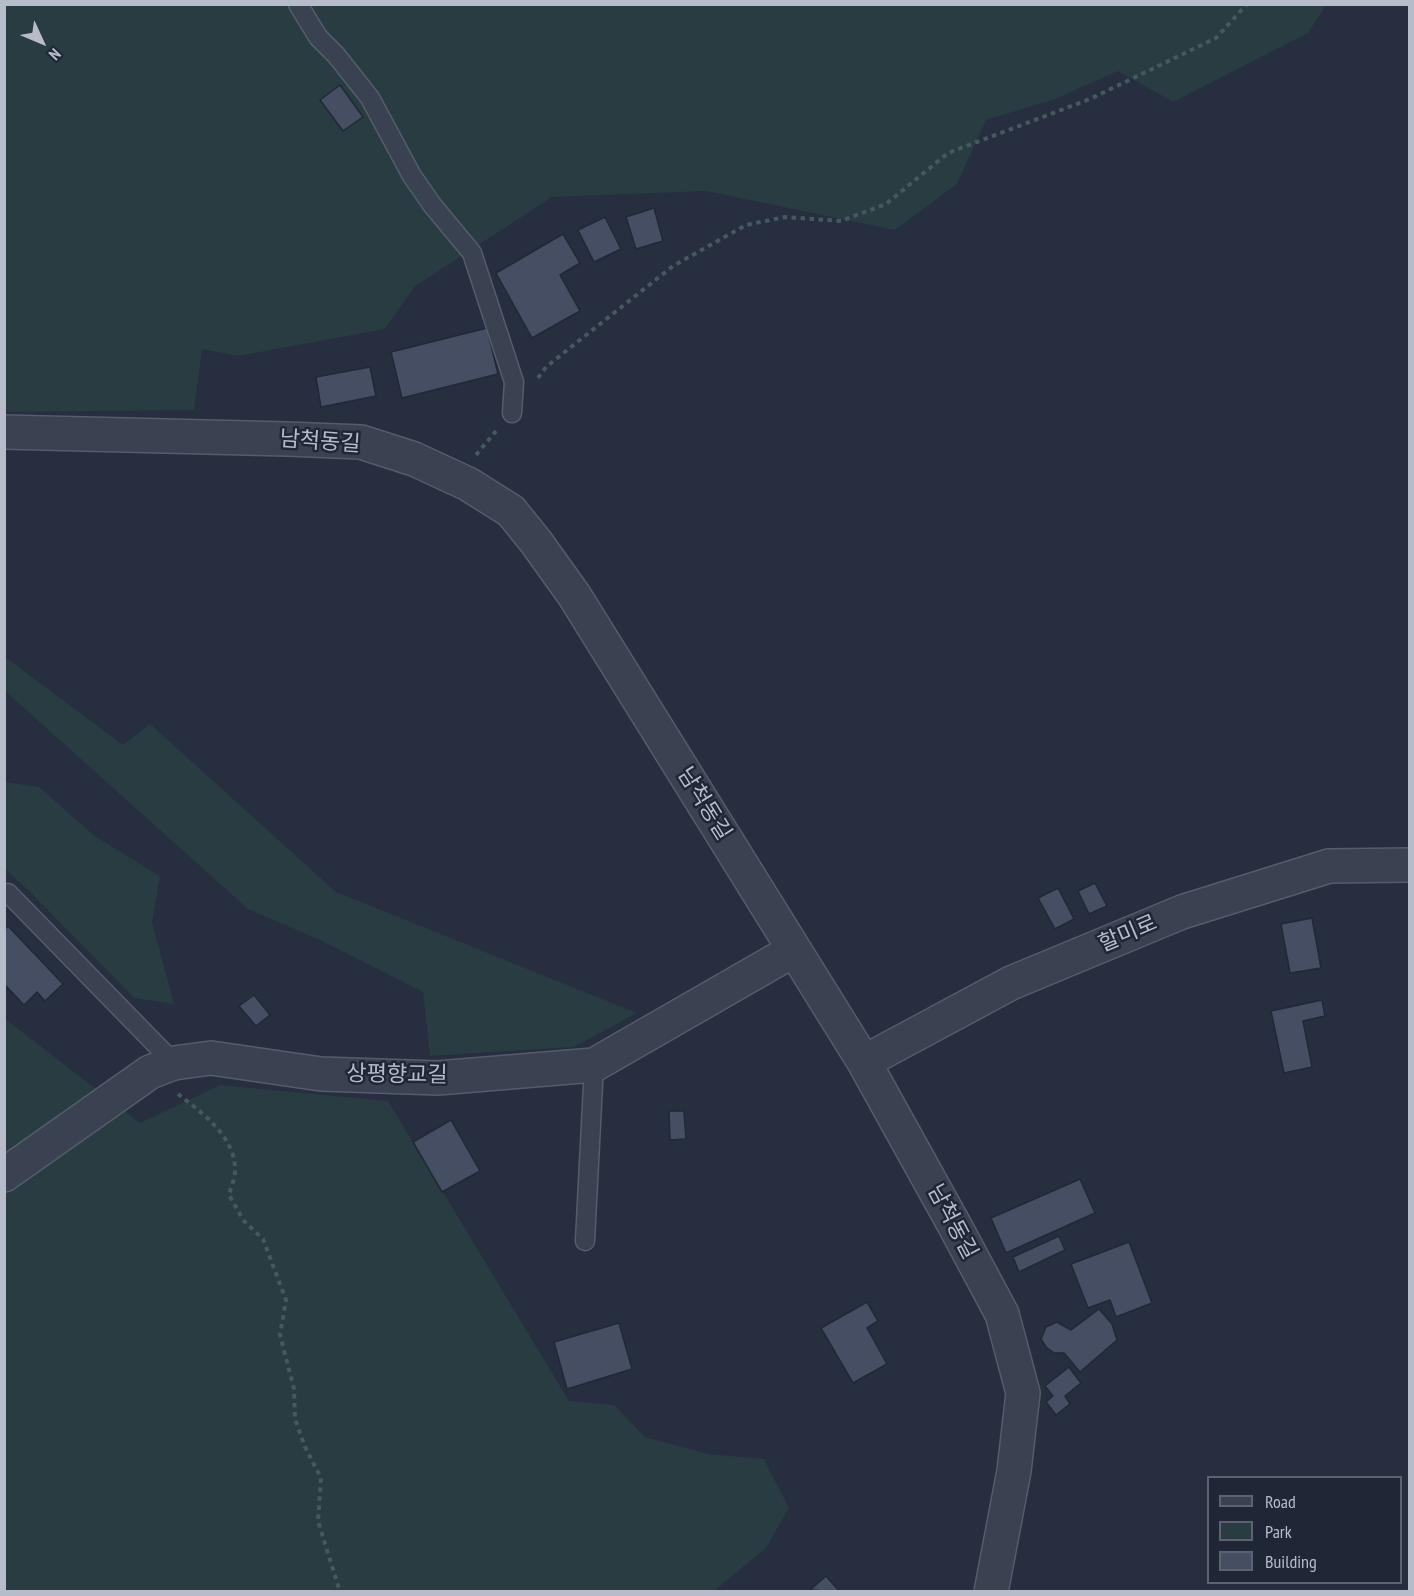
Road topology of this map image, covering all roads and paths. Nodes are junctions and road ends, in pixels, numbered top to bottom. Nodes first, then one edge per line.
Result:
1 (298, 4) edge
2 (1247, 4) edge
3 (512, 413) junction
4 (4, 432) edge
5 (455, 479) junction
6 (1410, 865) edge
7 (8, 893) dead end
8 (794, 950) junction
9 (864, 1062) junction
10 (594, 1065) junction
11 (162, 1068) junction
12 (4, 1175) edge
13 (585, 1241) dead end
14 (340, 1592) edge
15 (991, 1592) edge

1 - 3 lane
2 - 3 path
3 - 5 path
4 - 5 street, 남척동길
5 - 8 street, 남척동길
6 - 9 street, 할미로
7 - 11 lane
8 - 9 street, 남척동길
8 - 10 street, 상평향교길
9 - 15 street, 남척동길
10 - 11 street, 상평향교길
10 - 13 lane
11 - 12 street, 상평향교길
11 - 14 path

